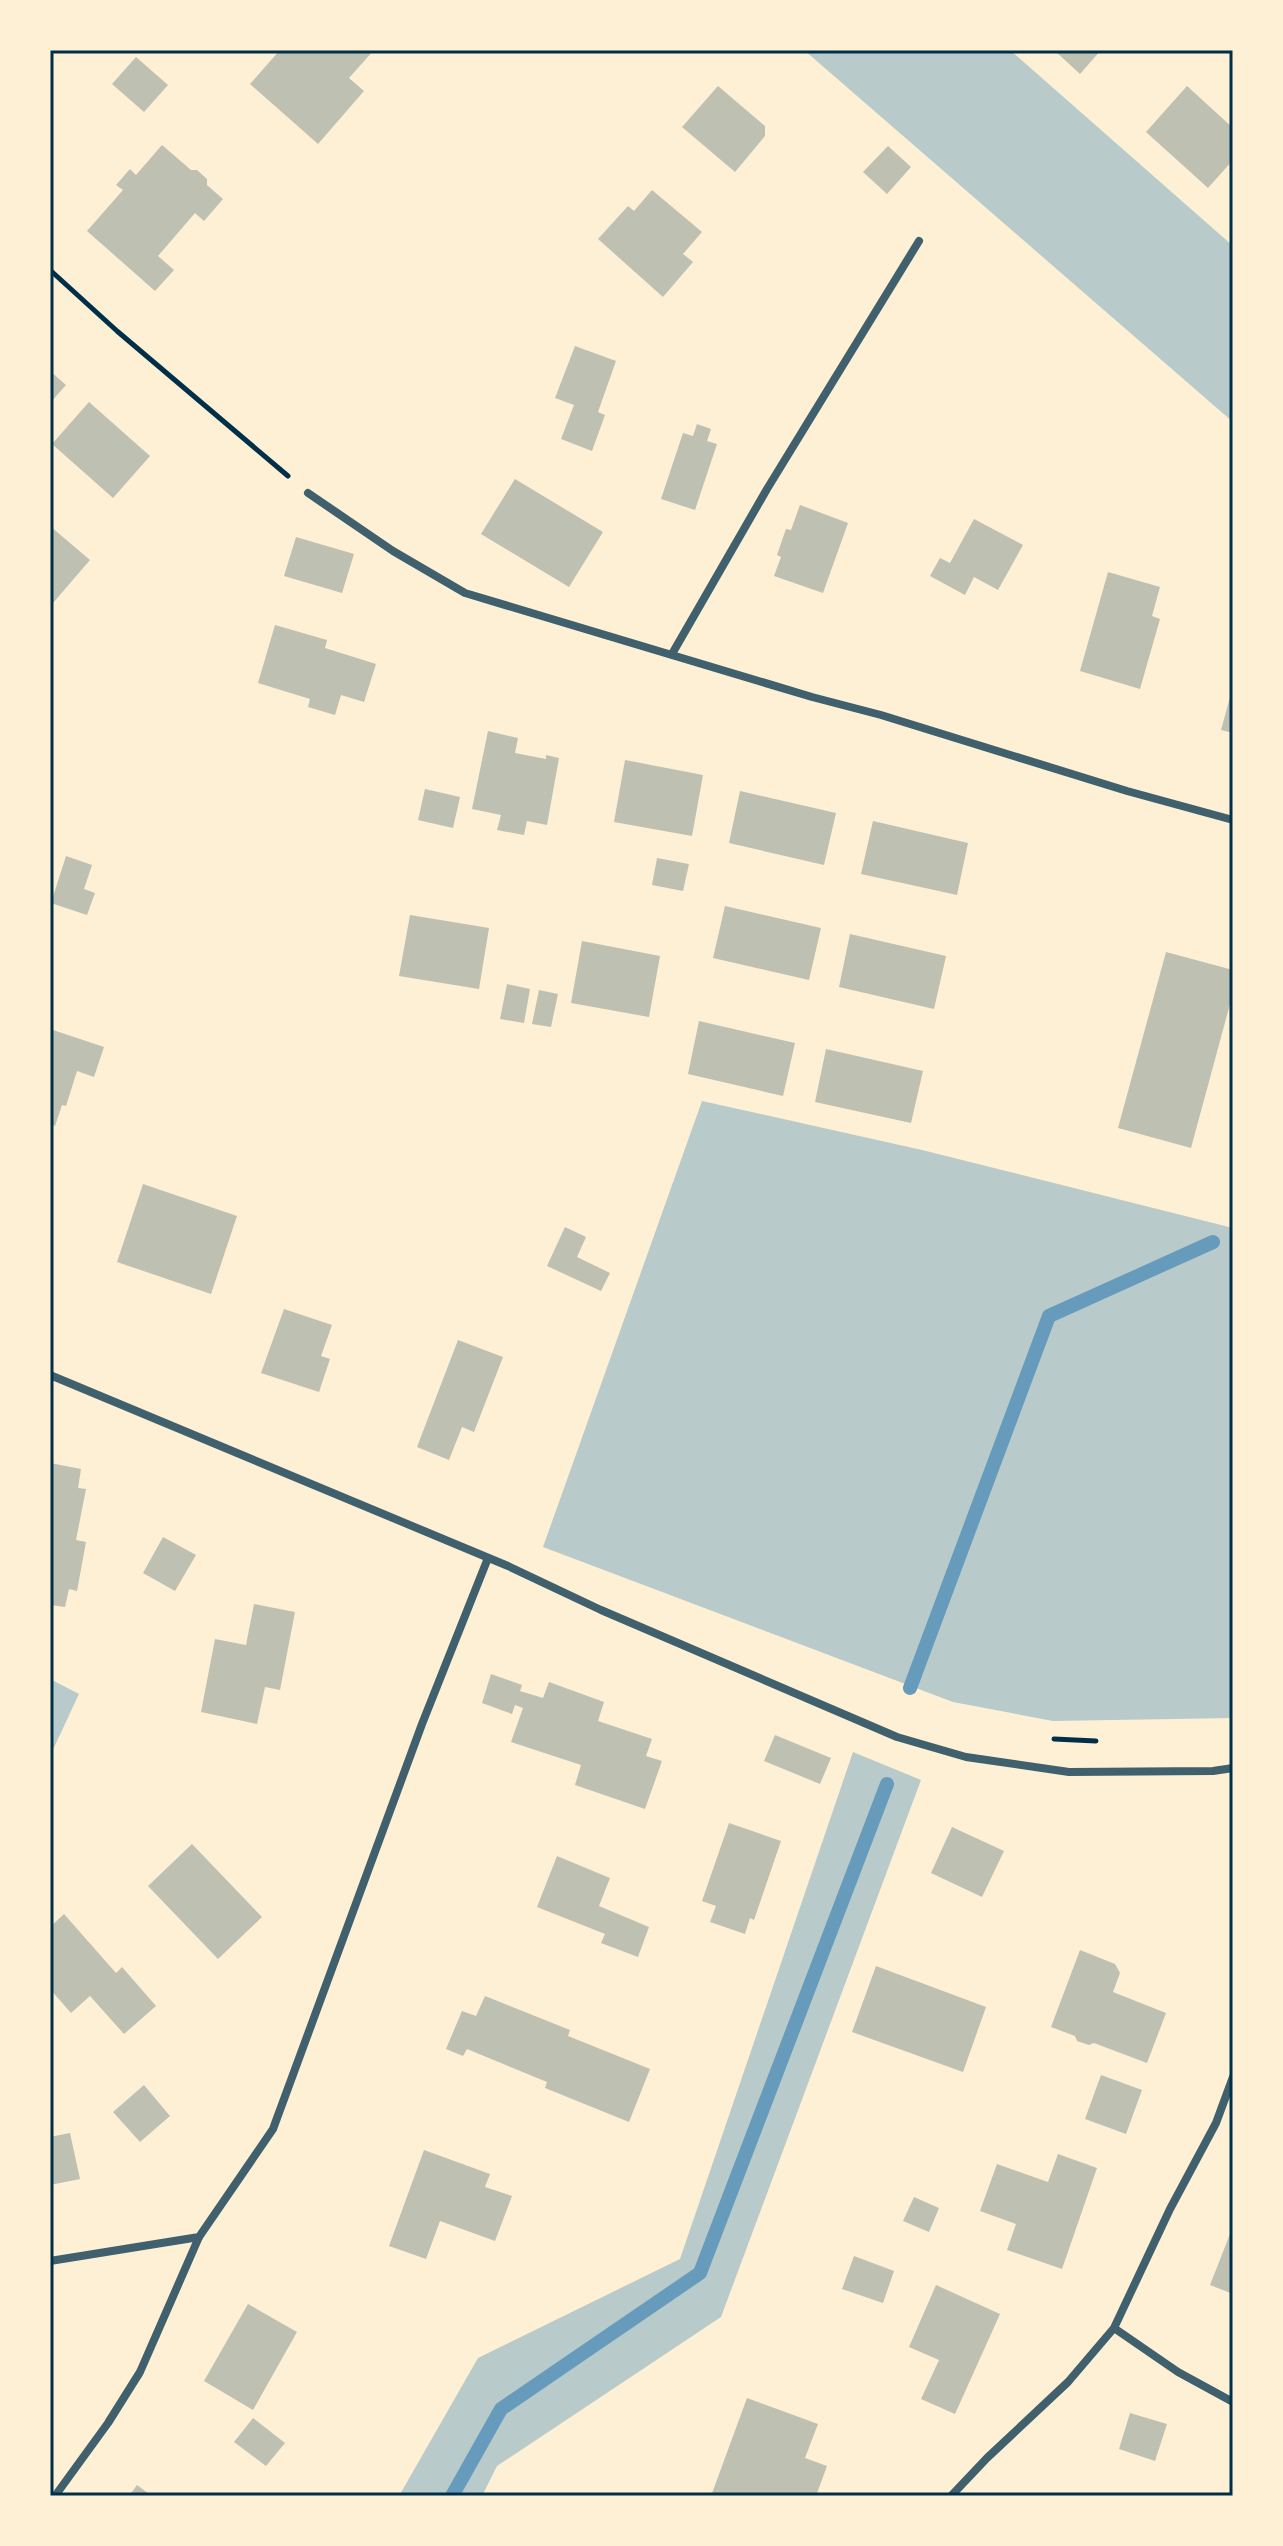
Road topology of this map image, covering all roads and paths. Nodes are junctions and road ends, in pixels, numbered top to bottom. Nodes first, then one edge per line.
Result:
1 (919, 241) dead end
2 (50, 270) edge
3 (308, 493) joint
4 (672, 654) junction
5 (1233, 820) edge
6 (50, 1375) edge
7 (488, 1558) junction
8 (1053, 1738) dead end
9 (1097, 1741) dead end
10 (1233, 1768) edge
11 (1233, 2077) edge
12 (199, 2237) junction
13 (50, 2261) edge
14 (1114, 2328) junction
15 (1233, 2402) edge
16 (55, 2496) edge
17 (951, 2496) edge

1 - 4 street
2 - 3 path
3 - 4 street
4 - 5 street
6 - 7 street
7 - 10 street
7 - 12 street
8 - 9 path
11 - 14 street
12 - 13 street
12 - 16 street
14 - 15 street
14 - 17 street

